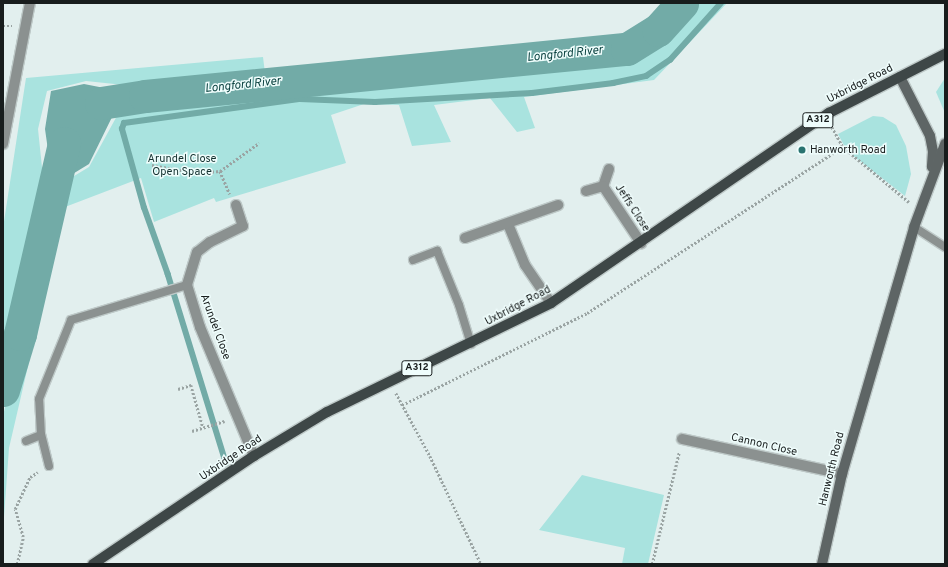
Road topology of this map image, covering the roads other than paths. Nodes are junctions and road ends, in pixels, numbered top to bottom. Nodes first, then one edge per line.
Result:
1 (30, 3) edge
2 (945, 54) edge
3 (900, 77) junction
4 (7, 97) edge
5 (3, 144) edge
6 (945, 144) edge
7 (609, 170) dead end
8 (932, 175) junction
9 (603, 186) junction
10 (586, 191) dead end
11 (236, 205) road end
12 (558, 205) dead end
13 (508, 224) junction
14 (914, 227) junction
15 (464, 238) dead end
16 (641, 243) junction
17 (945, 247) edge
18 (413, 260) dead end
19 (182, 286) junction
20 (551, 303) junction
21 (471, 344) junction
22 (41, 435) junction
23 (682, 439) road end
24 (26, 441) dead end
25 (254, 456) junction
26 (49, 466) road end
27 (842, 474) junction
28 (93, 564) edge
29 (822, 564) edge

1 - 4 street
2 - 3 main road, Uxbridge Road / A312
3 - 8 street, Hanworth Road
3 - 16 main road, Uxbridge Road / A312
4 - 5 street
6 - 8 street, Hanworth Road
7 - 9 street, Jeffs Close
8 - 14 street, Hanworth Road
9 - 10 street, Jeffs Close
9 - 16 street, Jeffs Close
11 - 19 street, Arundel Close
12 - 13 street
13 - 15 street
13 - 20 street
14 - 17 lane
14 - 27 street, Hanworth Road
16 - 20 main road, Uxbridge Road / A312
18 - 21 lane
19 - 22 lane
19 - 25 street, Arundel Close
20 - 21 main road, Uxbridge Road / A312
21 - 25 main road, Uxbridge Road / A312
22 - 24 lane
22 - 26 lane
23 - 27 street, Cannon Close
25 - 28 main road, Uxbridge Road / A312
27 - 29 street, Hanworth Road

